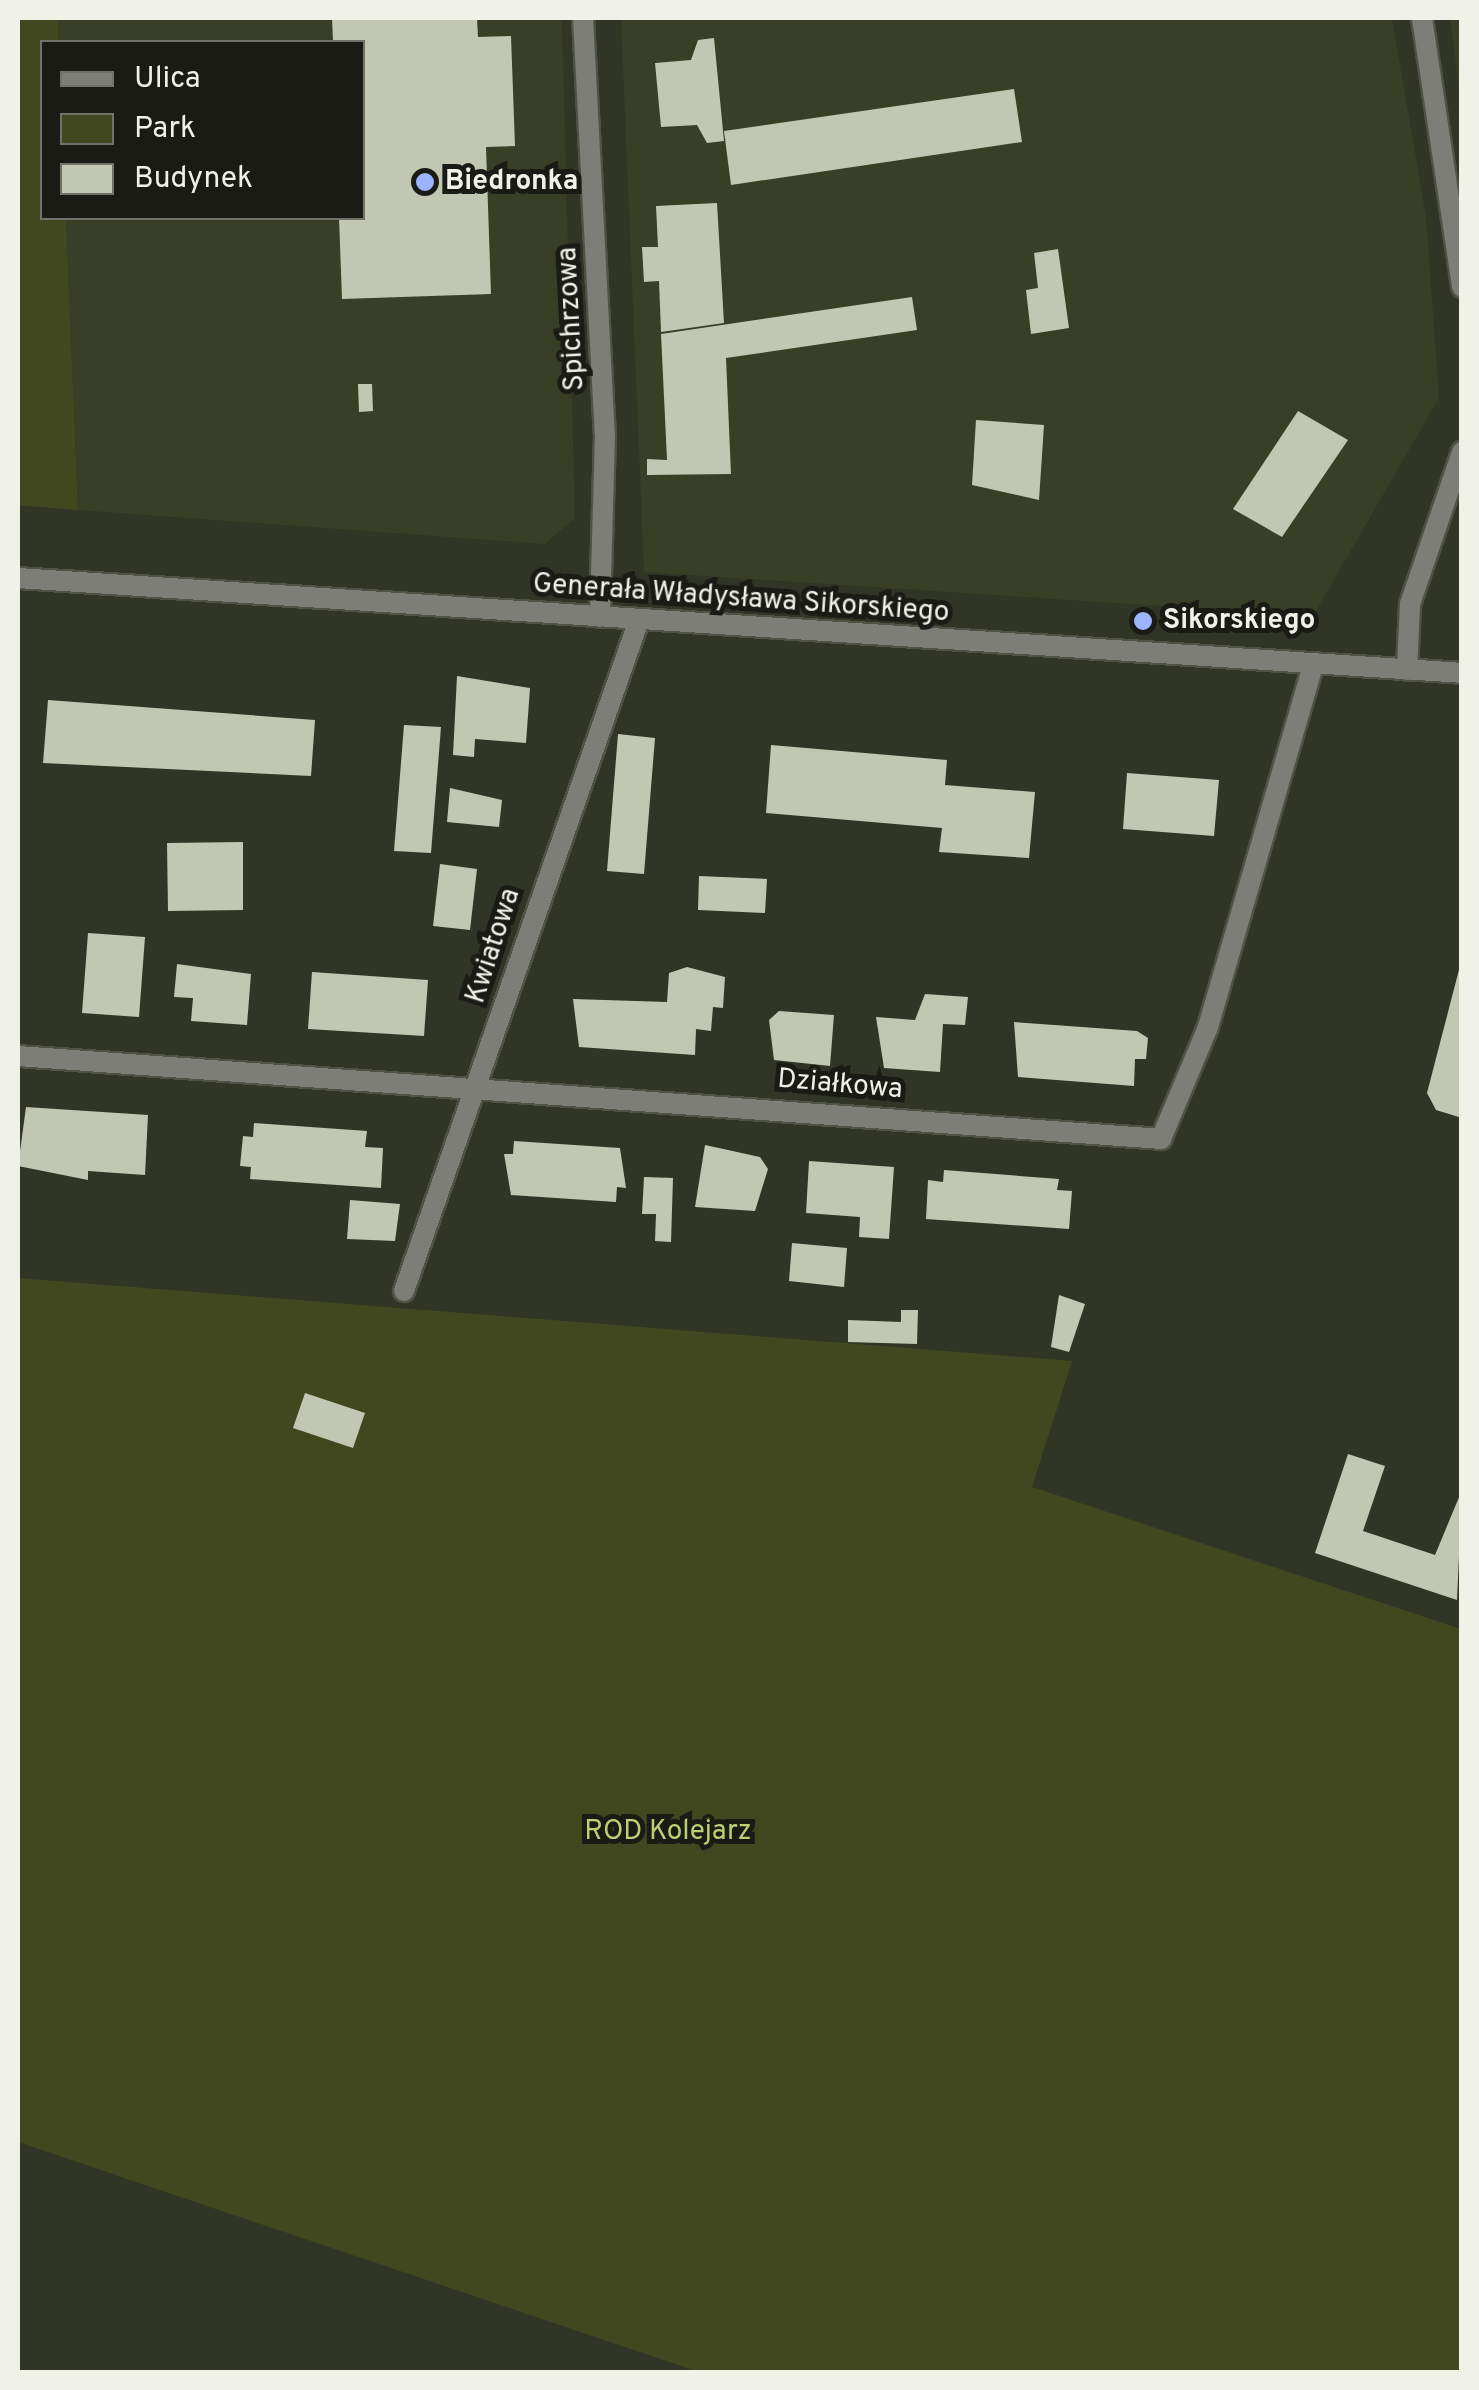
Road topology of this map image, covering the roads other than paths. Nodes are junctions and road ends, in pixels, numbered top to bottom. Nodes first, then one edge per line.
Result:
1 (583, 18) edge
2 (1422, 18) edge
3 (1462, 287) edge
4 (1462, 452) edge
5 (18, 578) edge
6 (600, 618) junction
7 (639, 620) junction
8 (1313, 665) junction
9 (1407, 670) junction
10 (1462, 673) edge
11 (18, 1056) edge
12 (476, 1089) junction
13 (404, 1291) dead end

1 - 6 street, Spichrzowa
2 - 3 street
4 - 9 street
5 - 6 street, Generała Władysława Sikorskiego
6 - 7 street, Generała Władysława Sikorskiego
7 - 8 street, Generała Władysława Sikorskiego
7 - 12 street, Kwiatowa
8 - 9 street, Generała Władysława Sikorskiego
8 - 12 street, Działkowa
9 - 10 street, Generała Władysława Sikorskiego
11 - 12 street, Działkowa
12 - 13 street, Kwiatowa

